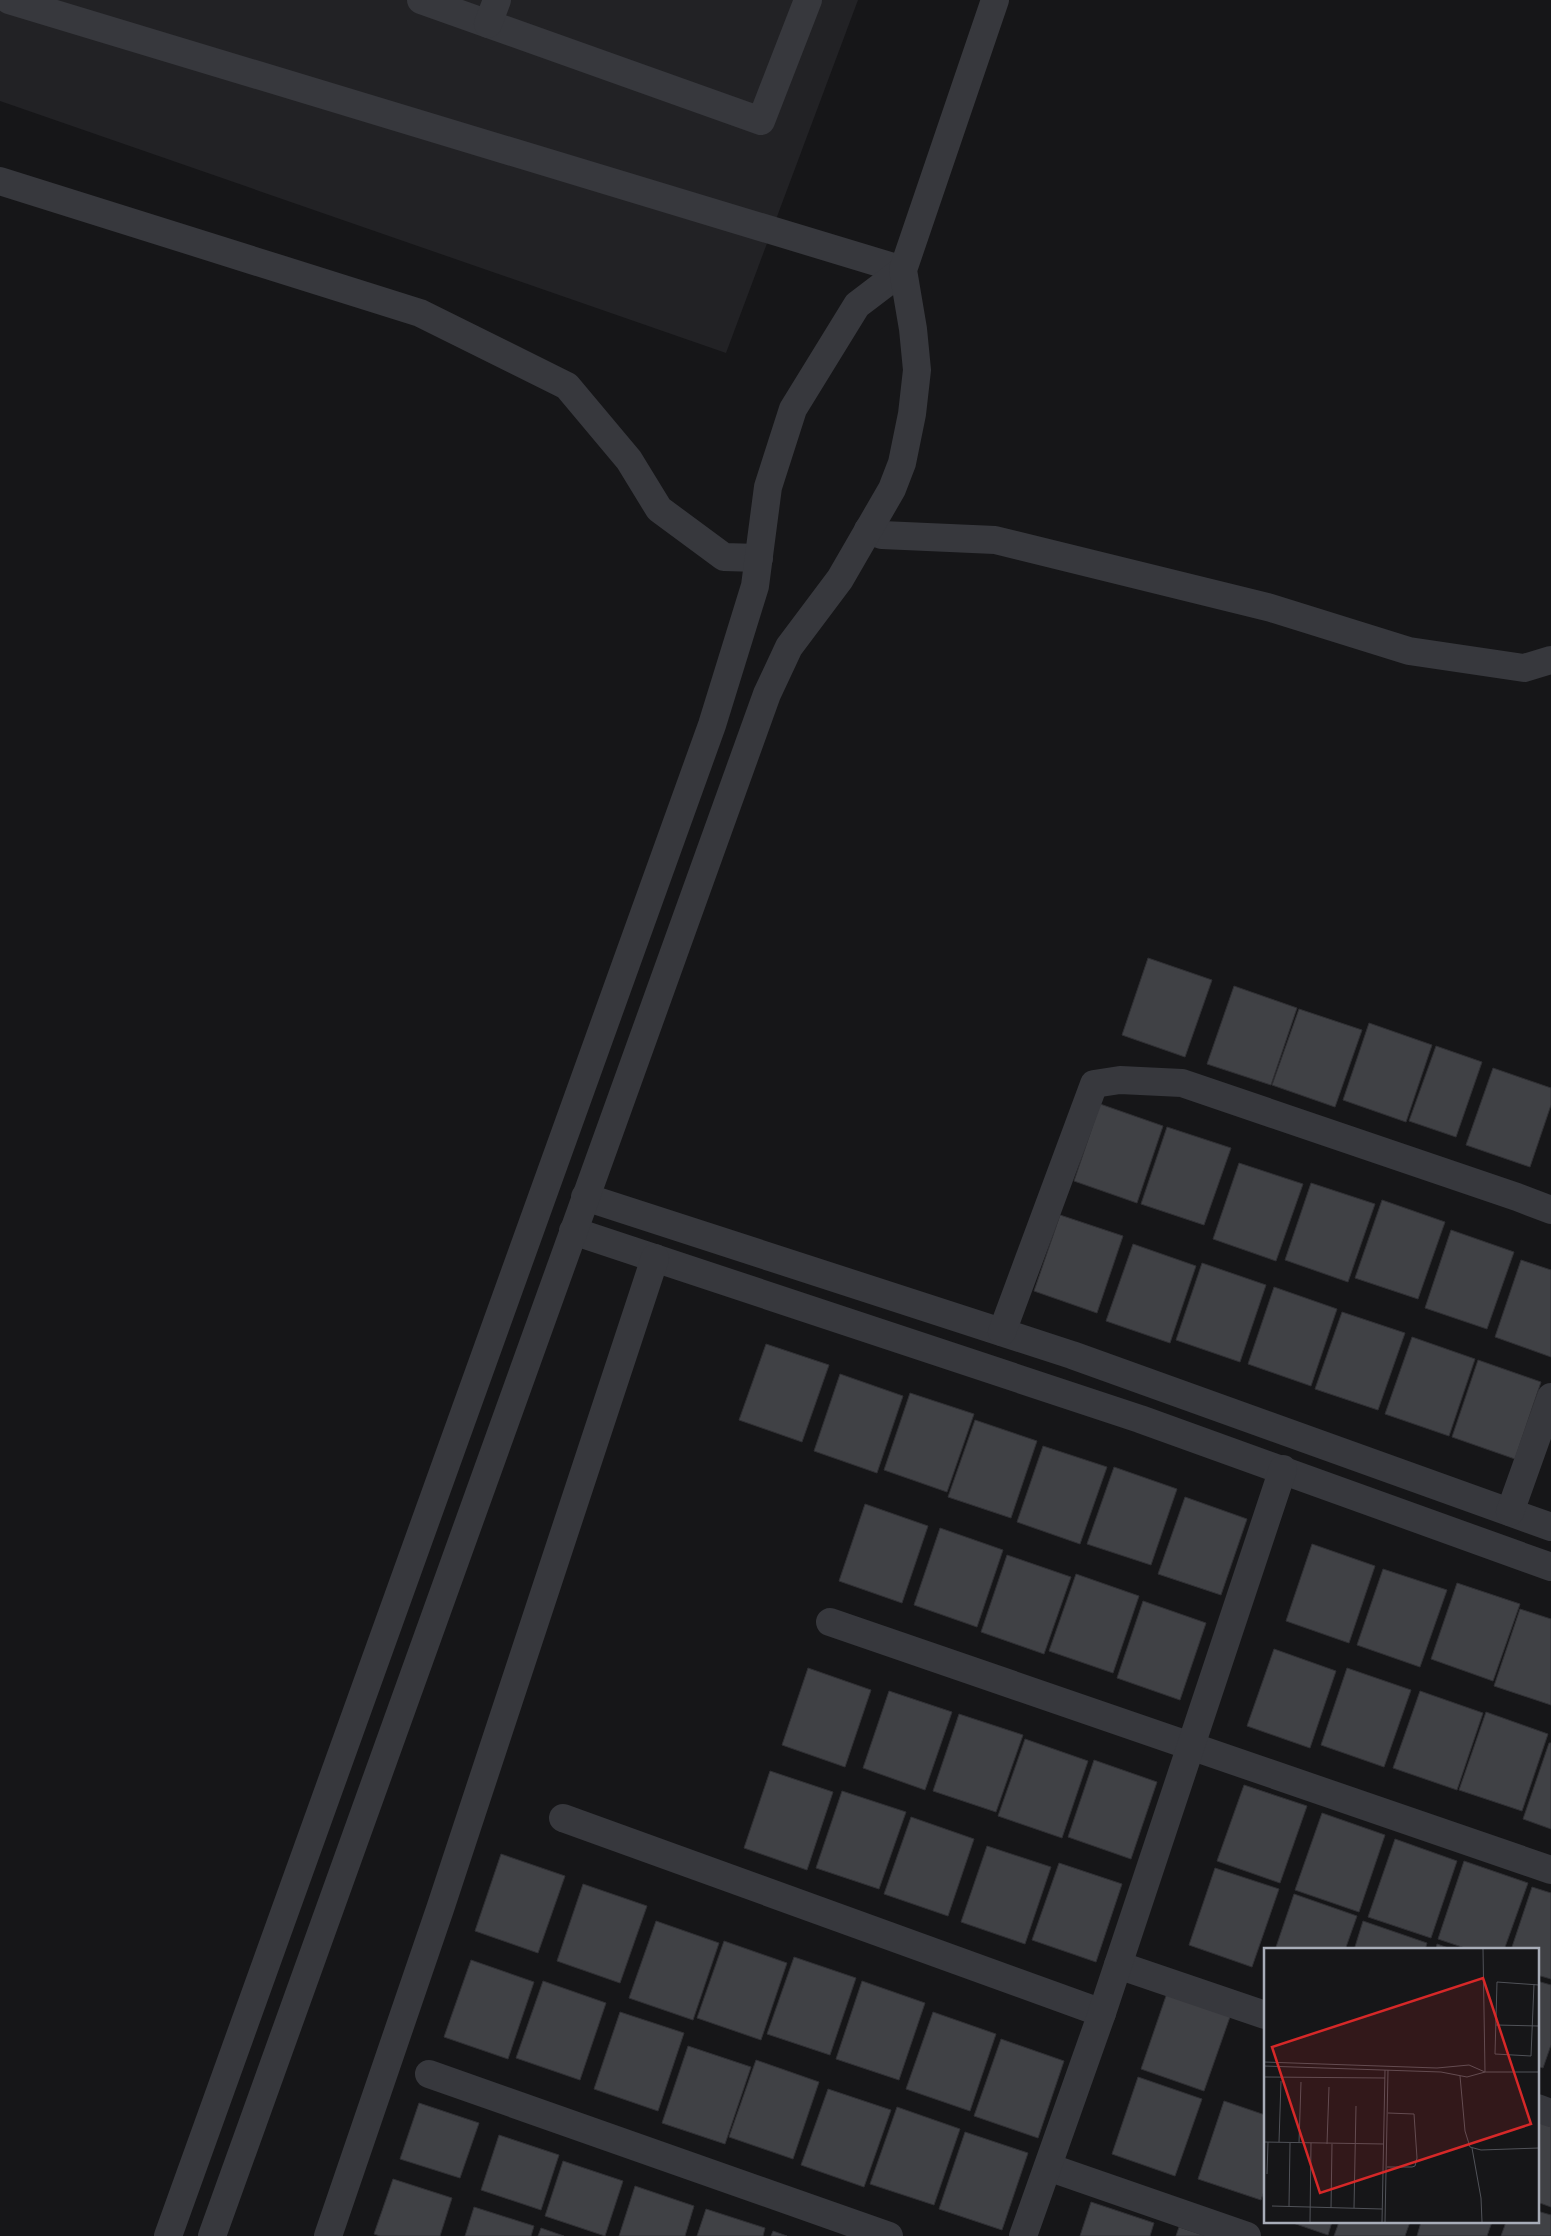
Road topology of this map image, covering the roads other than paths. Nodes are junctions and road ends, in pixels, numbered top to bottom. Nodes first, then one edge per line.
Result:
1 (9, 0) edge
2 (422, 0) edge
3 (808, 0) edge
4 (995, 0) edge
5 (492, 12) edge
6 (0, 181) edge
7 (903, 270) junction
8 (868, 530) junction
9 (759, 558) junction
10 (1551, 660) edge
11 (586, 1197) junction
12 (1551, 1210) edge
13 (573, 1232) junction
14 (655, 1258) junction
15 (1002, 1332) junction
16 (1551, 1397) edge
17 (1283, 1469) junction
18 (1510, 1512) junction
19 (1551, 1527) edge
20 (1551, 1567) edge
21 (830, 1622) dead end
22 (1192, 1746) junction
23 (563, 1818) dead end
24 (1551, 1870) edge
25 (1118, 1964) junction
26 (1102, 2013) junction
27 (1264, 2015) edge
28 (429, 2074) dead end
29 (1538, 2108) edge
30 (1551, 2113) edge
31 (1048, 2167) junction
32 (168, 2236) edge
33 (212, 2236) edge
34 (328, 2236) edge
35 (889, 2236) edge
36 (1023, 2236) edge
37 (1247, 2236) edge

1 - 7 street
2 - 5 street
3 - 5 street
4 - 7 street
6 - 9 street
7 - 8 street
7 - 9 street
8 - 10 street
8 - 11 street
9 - 32 street
11 - 13 street
11 - 15 street
12 - 15 street
13 - 14 street
13 - 33 street
14 - 17 street
14 - 34 street
15 - 18 street
16 - 18 street
17 - 20 street
17 - 22 street
18 - 19 street
21 - 22 street
22 - 24 street
22 - 25 street
23 - 26 street
25 - 26 street
25 - 27 street
26 - 31 street
28 - 35 street
29 - 30 street
31 - 36 street
31 - 37 street

